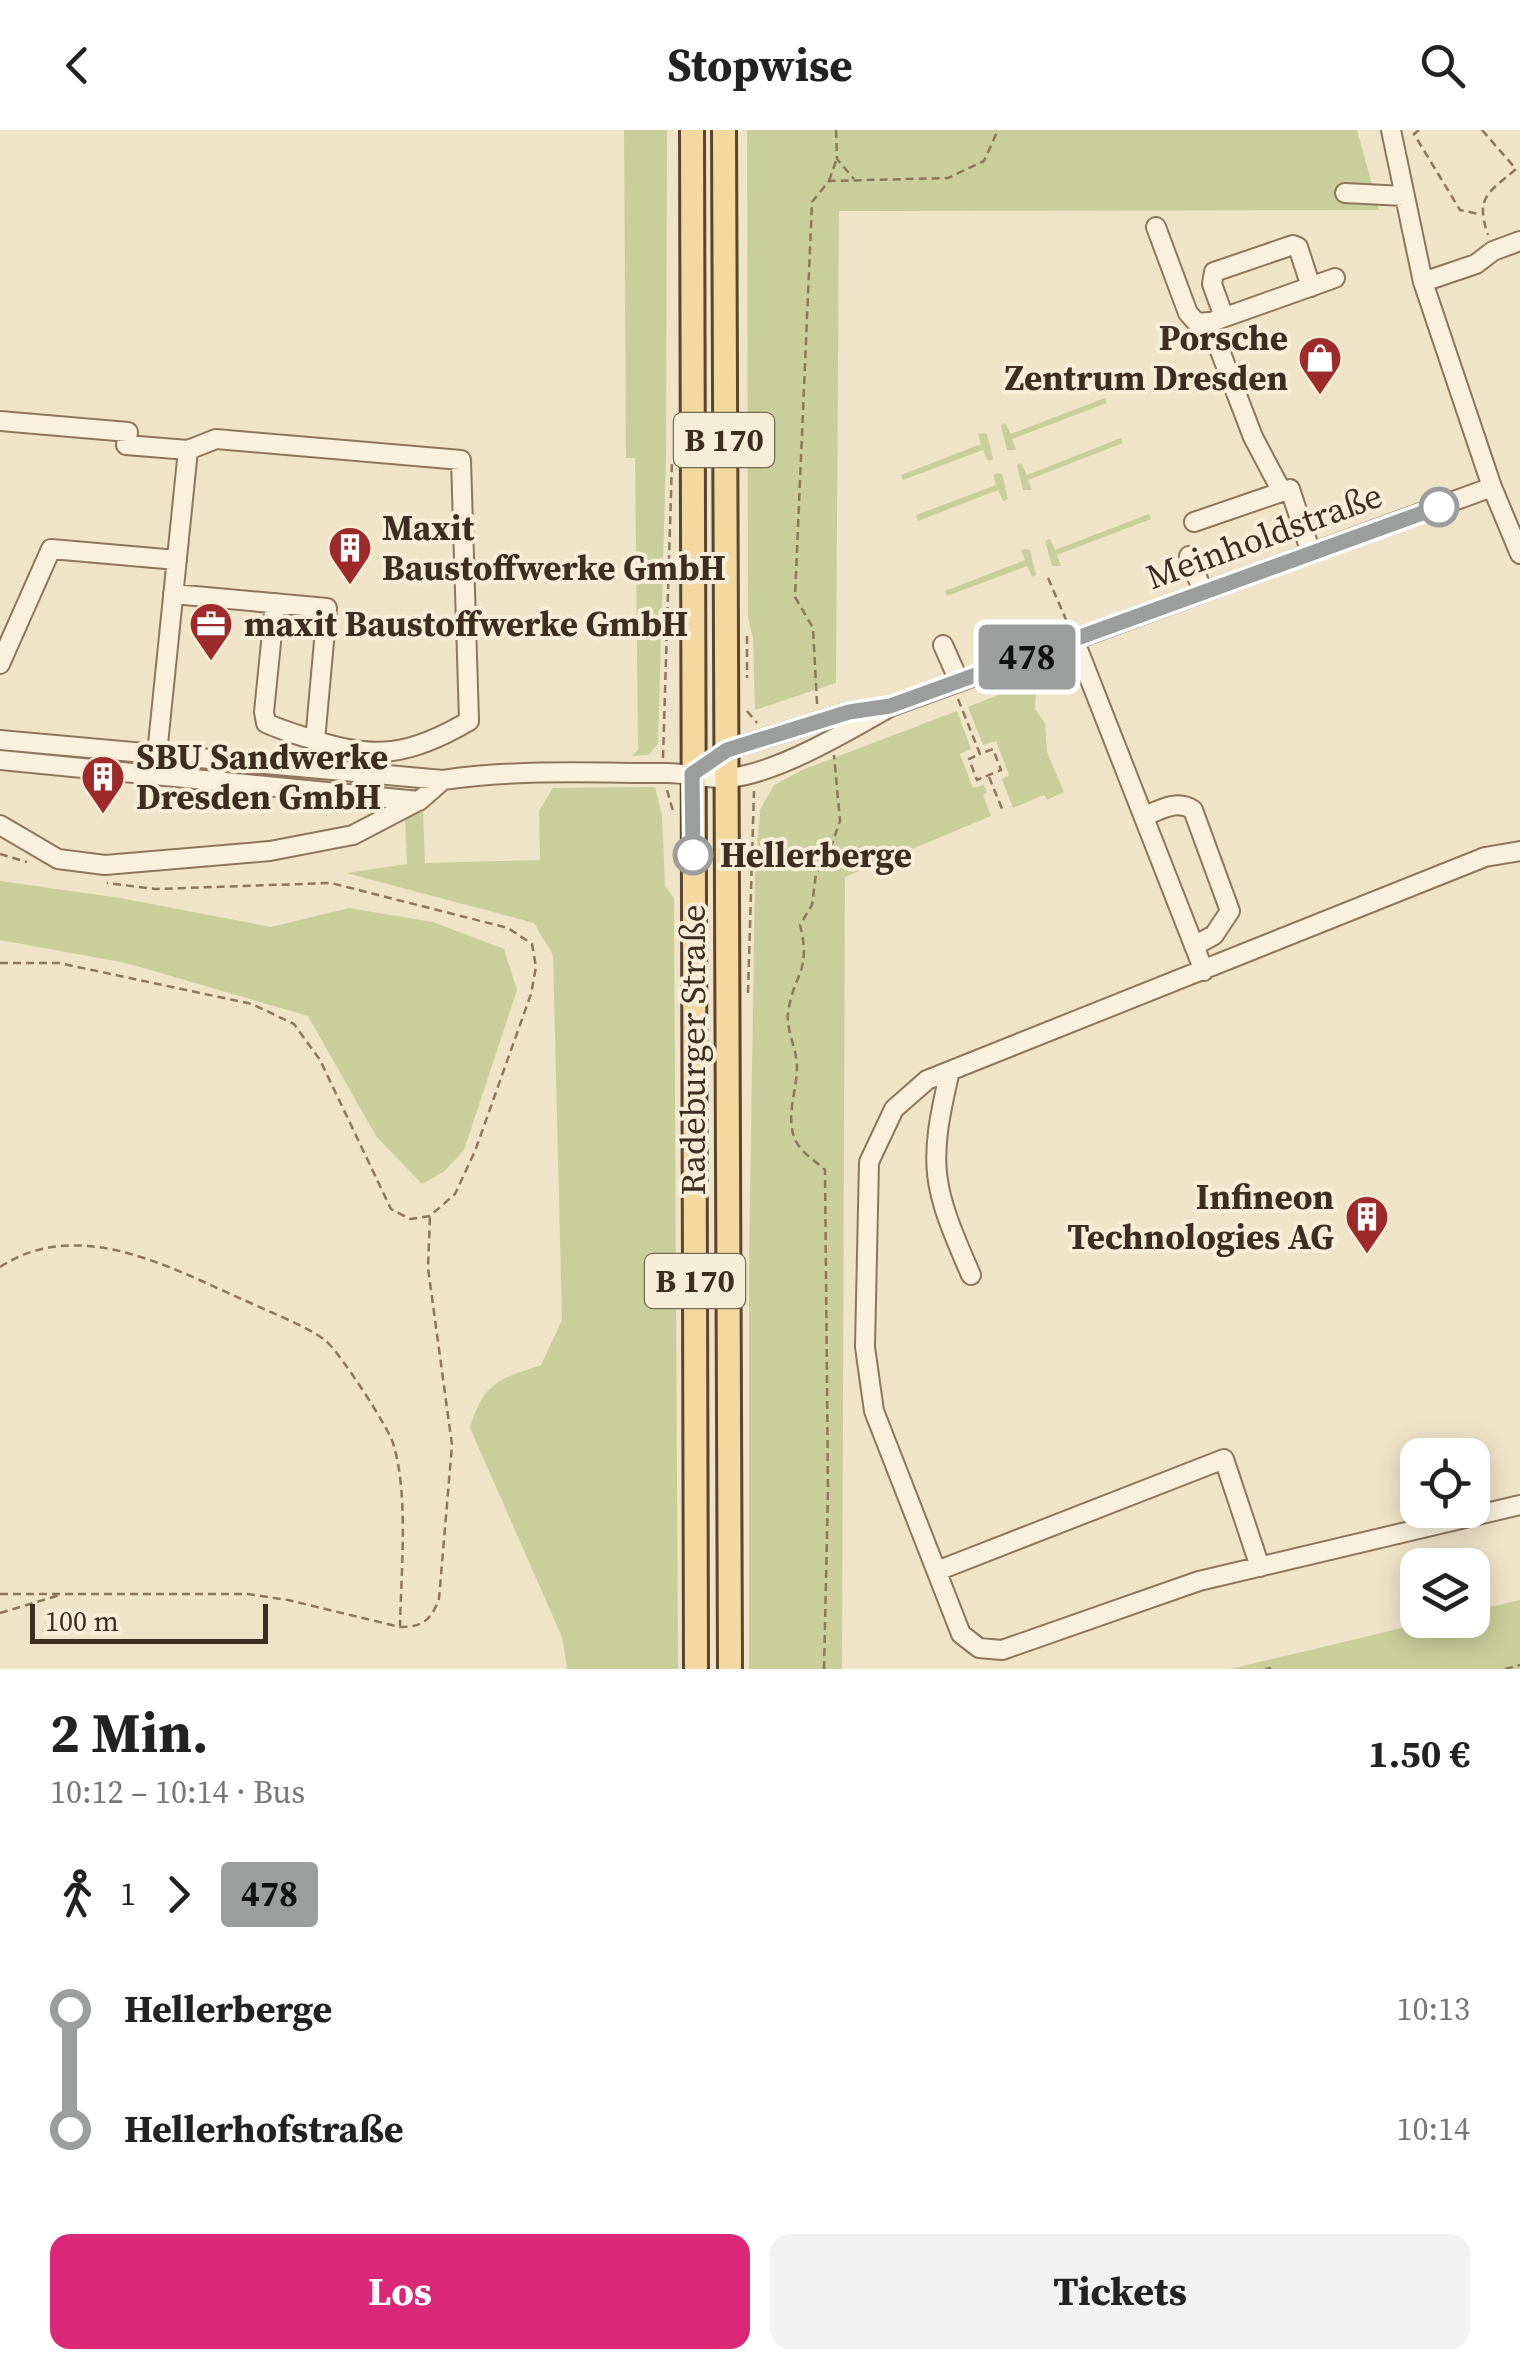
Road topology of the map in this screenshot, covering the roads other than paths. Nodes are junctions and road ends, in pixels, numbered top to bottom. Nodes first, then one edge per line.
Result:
1 (692, 130) edge
2 (724, 130) edge
3 (1391, 130) edge
4 (1345, 193) dead end
5 (1404, 196) junction
6 (1156, 228) dead end
7 (1520, 240) edge
8 (1335, 278) dead end
9 (1422, 282) junction
10 (1311, 287) junction
11 (1216, 320) junction
12 (0, 421) edge
13 (188, 450) junction
14 (1492, 487) junction
15 (1281, 490) junction
16 (1194, 522) dead end
17 (1311, 553) junction
18 (1520, 554) edge
19 (1189, 556) dead end
20 (177, 560) junction
21 (1202, 592) junction
22 (173, 594) junction
23 (275, 604) junction
24 (1074, 640) junction
25 (943, 645) dead end
26 (0, 664) edge
27 (955, 683) junction
28 (890, 706) junction
29 (0, 740) edge
30 (315, 741) junction
31 (727, 750) junction
32 (157, 754) junction
33 (0, 760) edge
34 (692, 774) junction
35 (727, 778) junction
36 (443, 780) junction
37 (418, 800) junction
38 (1144, 816) junction
39 (0, 825) edge
40 (1520, 851) edge
41 (1194, 946) junction
42 (1204, 971) junction
43 (950, 1071) junction
44 (971, 1275) dead end
45 (1520, 1506) edge
46 (1260, 1566) junction
47 (937, 1571) junction
48 (696, 1669) edge
49 (730, 1669) edge

1 - 34 main road, Radeburger Straße / B 170
2 - 31 main road, Radeburger Straße / B 170
3 - 5 street
4 - 5 street
5 - 9 street
6 - 11 street
7 - 9 street
8 - 10 street
9 - 14 street
10 - 11 street
10 - 11 street
11 - 15 street
12 - 13 street
13 - 20 street
13 - 30 street
14 - 17 street, Meinholdstraße
14 - 18 street
15 - 16 street
15 - 17 street
17 - 21 street, Meinholdstraße
19 - 21 street
20 - 22 street
20 - 26 street
21 - 24 street, Meinholdstraße
22 - 23 street
22 - 32 street
23 - 30 street
23 - 30 street
24 - 27 street, Meinholdstraße
24 - 38 street
25 - 27 street
27 - 28 street, Meinholdstraße
28 - 31 street, Meinholdstraße
28 - 35 street, Meinholdstraße
29 - 32 street
31 - 34 street, Meinholdstraße
31 - 35 main road, Radeburger Straße / B 170
32 - 36 street
33 - 37 street
34 - 35 street, Meinholdstraße
34 - 36 street
34 - 48 main road, Radeburger Straße / B 170
35 - 49 main road, Radeburger Straße / B 170
36 - 37 street
37 - 39 street
38 - 41 street
38 - 41 street
40 - 42 street
41 - 42 street
42 - 43 street
43 - 44 street
43 - 47 street
45 - 46 street
46 - 47 street
46 - 47 street

